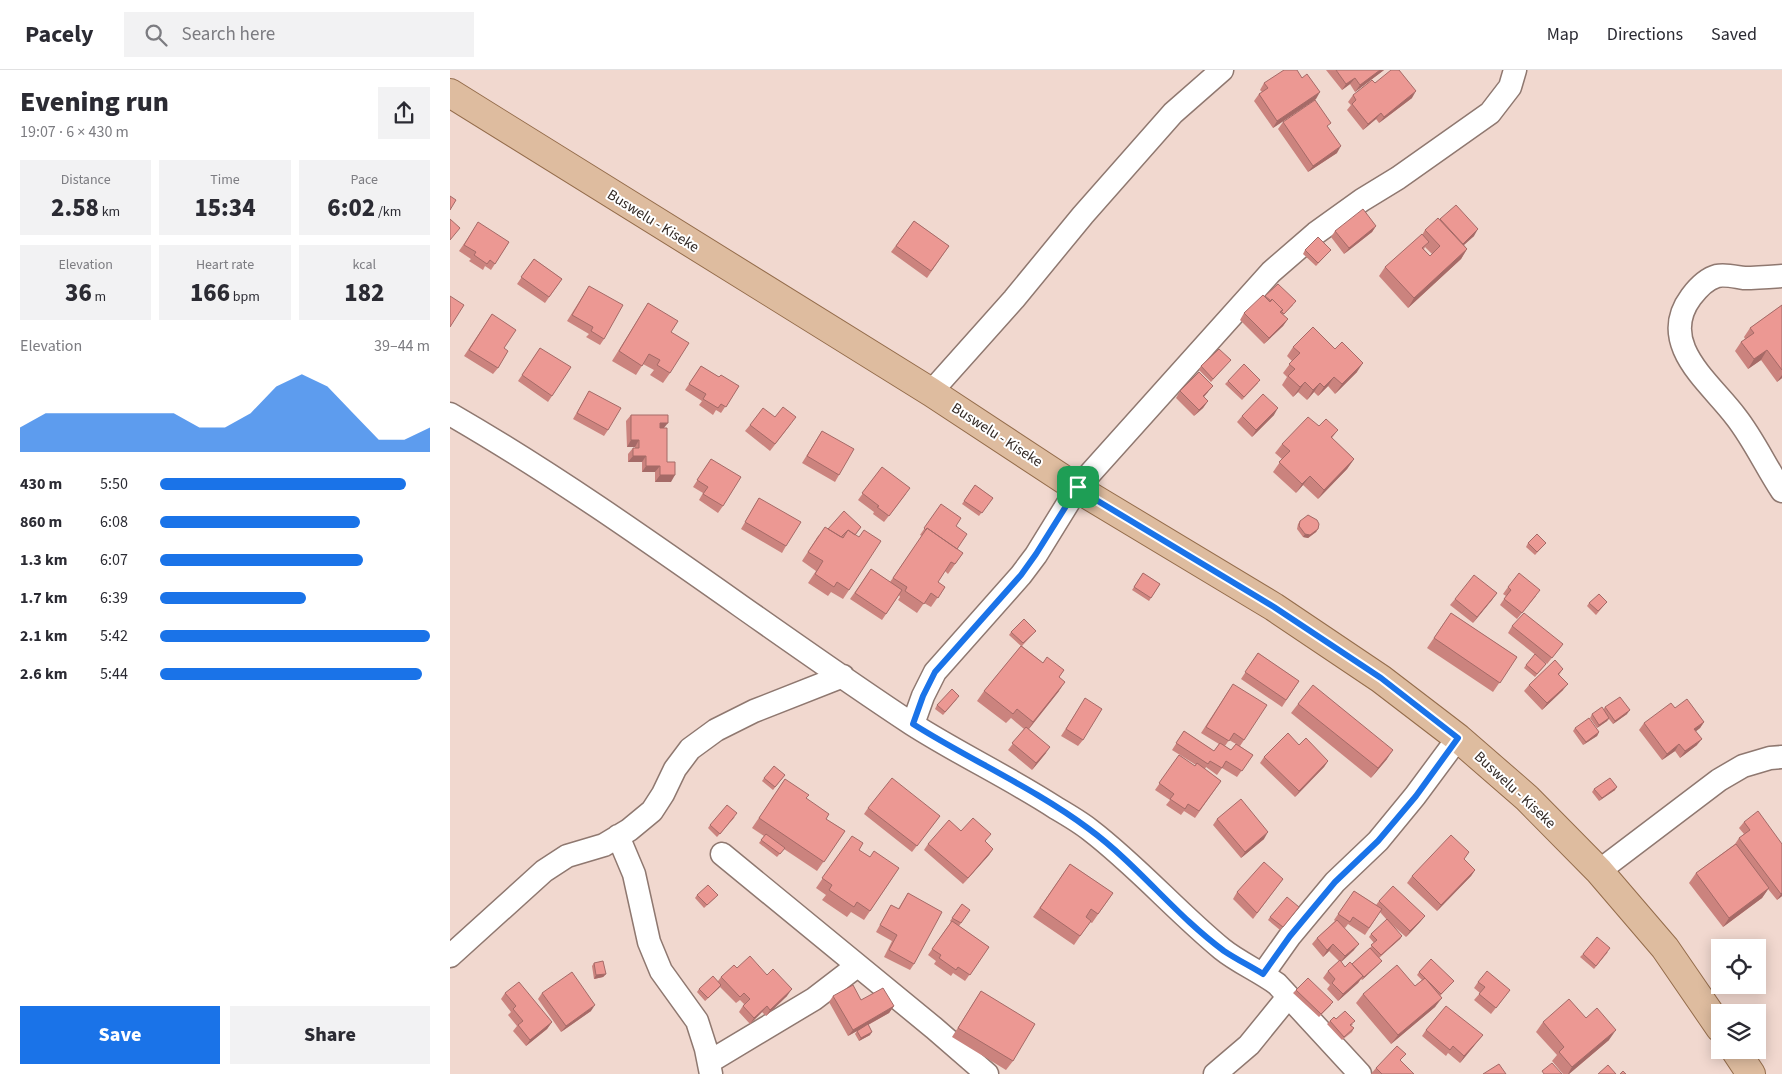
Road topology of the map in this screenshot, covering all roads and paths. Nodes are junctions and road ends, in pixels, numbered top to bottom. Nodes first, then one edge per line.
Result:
1 (1222, 70) edge
2 (1515, 70) edge
3 (450, 93) edge
4 (1782, 276) edge
5 (932, 392) junction
6 (450, 414) edge
7 (1078, 487) junction
8 (1782, 491) edge
9 (843, 676) junction
10 (913, 724) junction
11 (1458, 738) junction
12 (1778, 754) edge
13 (618, 836) junction
14 (722, 854) dead end
15 (1600, 871) junction
16 (450, 956) edge
17 (857, 966) junction
18 (1263, 974) junction
19 (1288, 997) junction
20 (1711, 1015) edge
21 (1741, 1059) edge
22 (710, 1068) edge
23 (987, 1074) edge
24 (1215, 1074) edge
25 (1360, 1074) edge
26 (1751, 1074) edge

1 - 5 street
2 - 7 street
3 - 5 main road, Buswelu - Kiseke
4 - 8 street
5 - 7 main road, Buswelu - Kiseke
6 - 9 street
7 - 10 street
7 - 11 main road, Buswelu - Kiseke
9 - 10 street
9 - 13 street
10 - 18 street
11 - 15 main road, Buswelu - Kiseke
11 - 18 street
12 - 15 street
13 - 16 street
13 - 22 street
14 - 17 street
15 - 20 main road, Buswelu - Kiseke
17 - 22 street
17 - 23 street
18 - 19 street
19 - 24 street
19 - 25 street
21 - 26 main road

